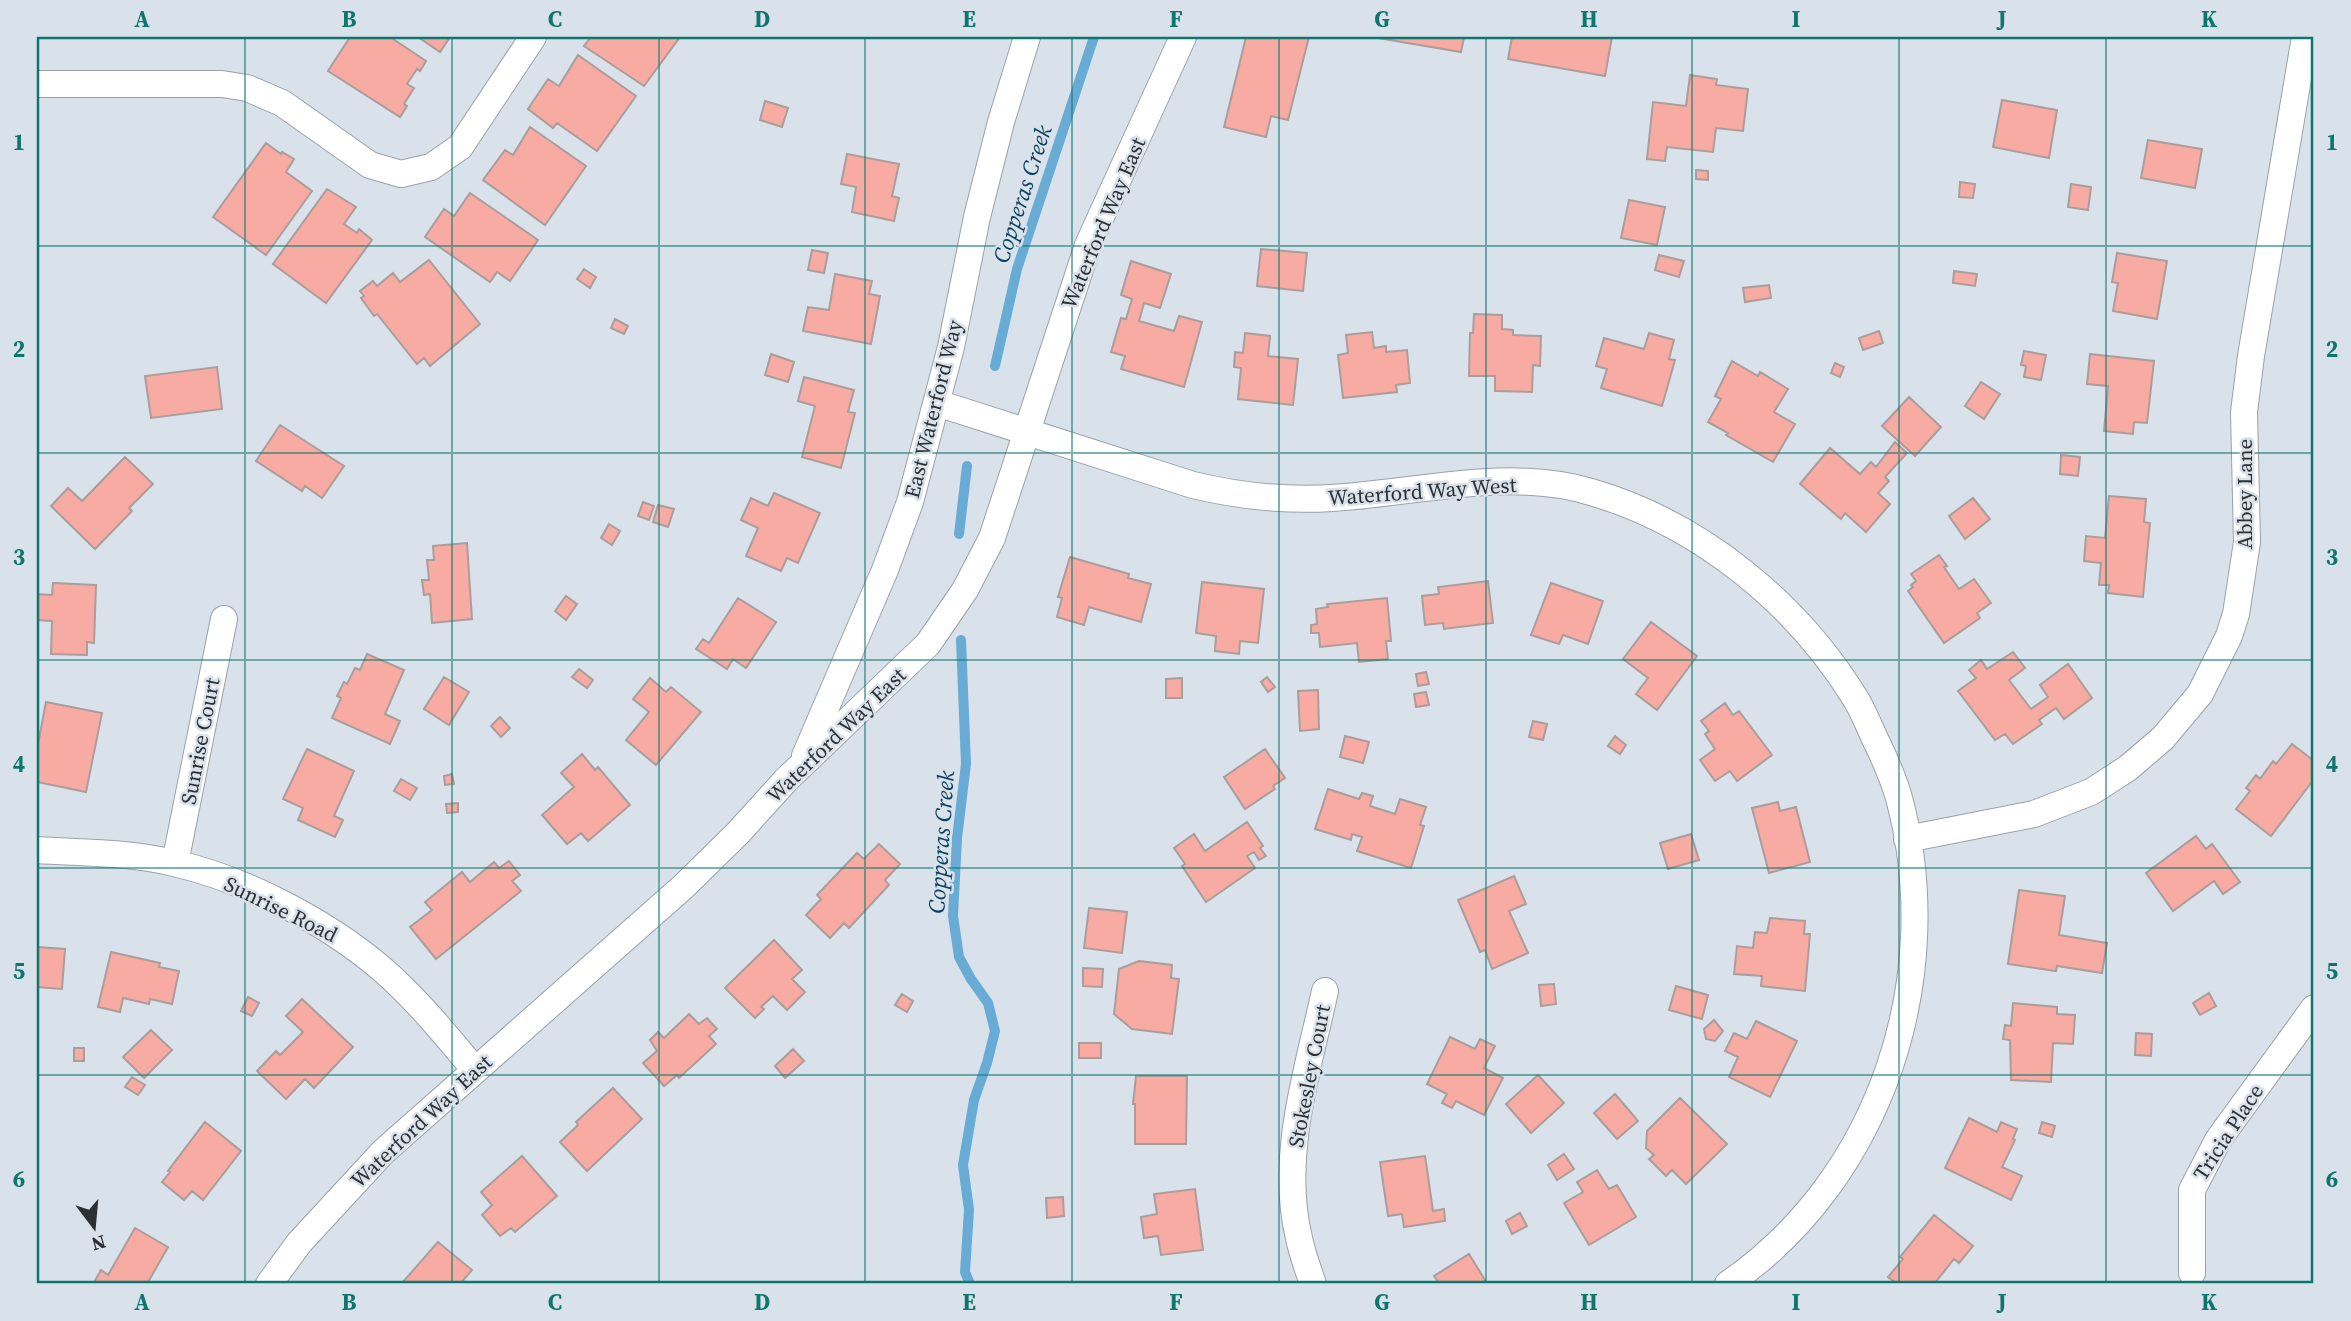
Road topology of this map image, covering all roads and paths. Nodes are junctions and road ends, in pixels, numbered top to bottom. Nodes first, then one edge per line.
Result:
1 (533, 37) edge
2 (1027, 37) edge
3 (1183, 37) edge
4 (2305, 37) edge
5 (37, 84) edge
6 (937, 403) junction
7 (1027, 432) junction
8 (224, 619) dead end
9 (800, 767) junction
10 (1907, 839) junction
11 (37, 850) edge
12 (175, 863) junction
13 (1325, 991) dead end
14 (2314, 1008) edge
15 (475, 1070) junction
16 (2192, 1273) dead end
17 (269, 1284) edge
18 (1313, 1284) edge
19 (1728, 1284) edge

1 - 5 street
2 - 6 street, East Waterford Way
3 - 7 street, Waterford Way East
4 - 10 street, Abbey Lane
6 - 7 street, Waterford Way West
6 - 9 street, East Waterford Way
7 - 9 street, Waterford Way East
7 - 10 street, Waterford Way West
8 - 12 street, Sunrise Court
9 - 15 street, Waterford Way East
10 - 19 street, Waterford Way West
11 - 12 street, Sunrise Road
12 - 15 street, Sunrise Road
13 - 18 street, Stokesley Court
14 - 16 street, Tricia Place
15 - 17 street, Waterford Way East

